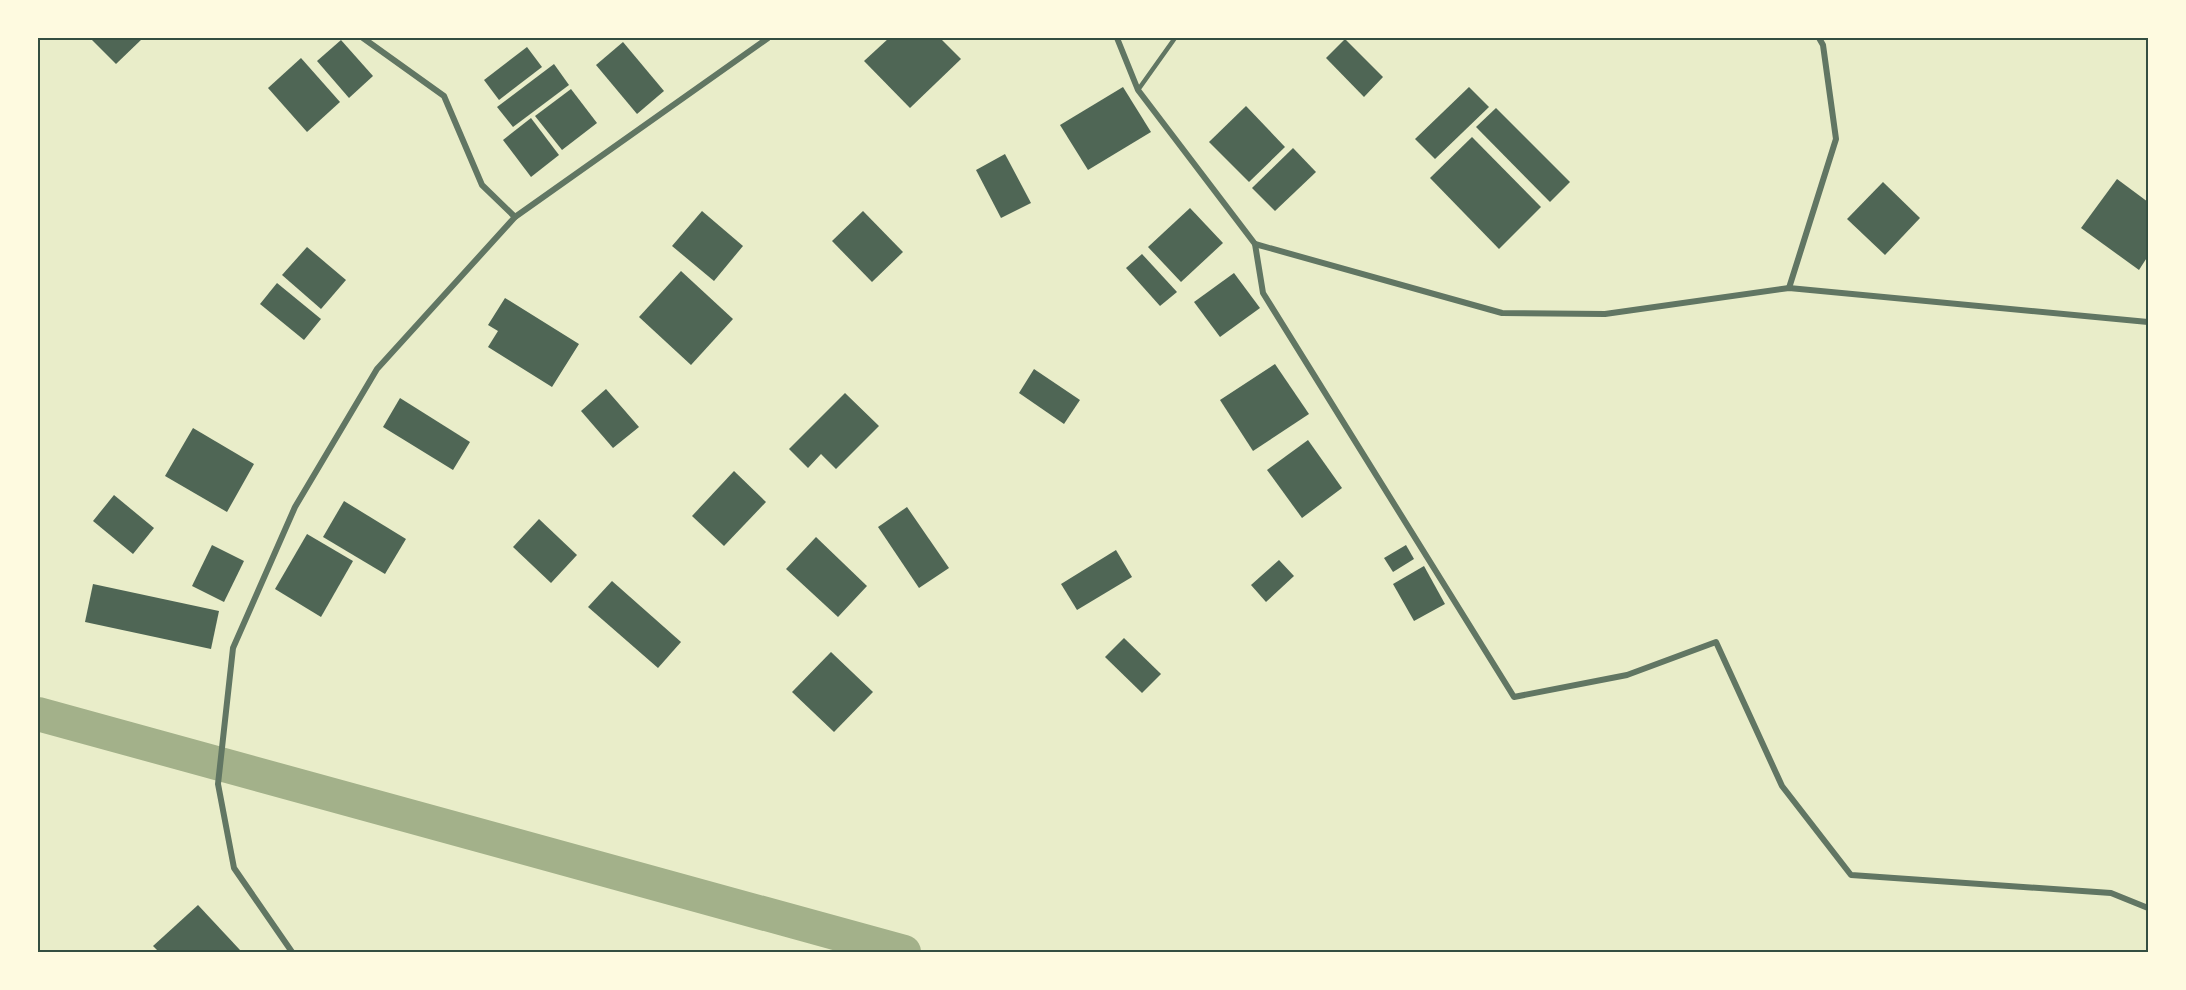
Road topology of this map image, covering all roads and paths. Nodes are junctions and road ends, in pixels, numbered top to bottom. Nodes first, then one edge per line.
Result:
1 (363, 38) edge
2 (768, 38) edge
3 (1117, 38) edge
4 (1175, 38) edge
5 (1819, 38) edge
6 (1138, 90) junction
7 (515, 217) junction
8 (1255, 244) junction
9 (1789, 288) junction
10 (2148, 322) edge
11 (2148, 908) edge
12 (292, 952) edge

1 - 7 street
2 - 7 street
3 - 6 street
4 - 6 lane
5 - 9 street
6 - 8 street
7 - 12 street
8 - 9 street
8 - 11 street
9 - 10 street

